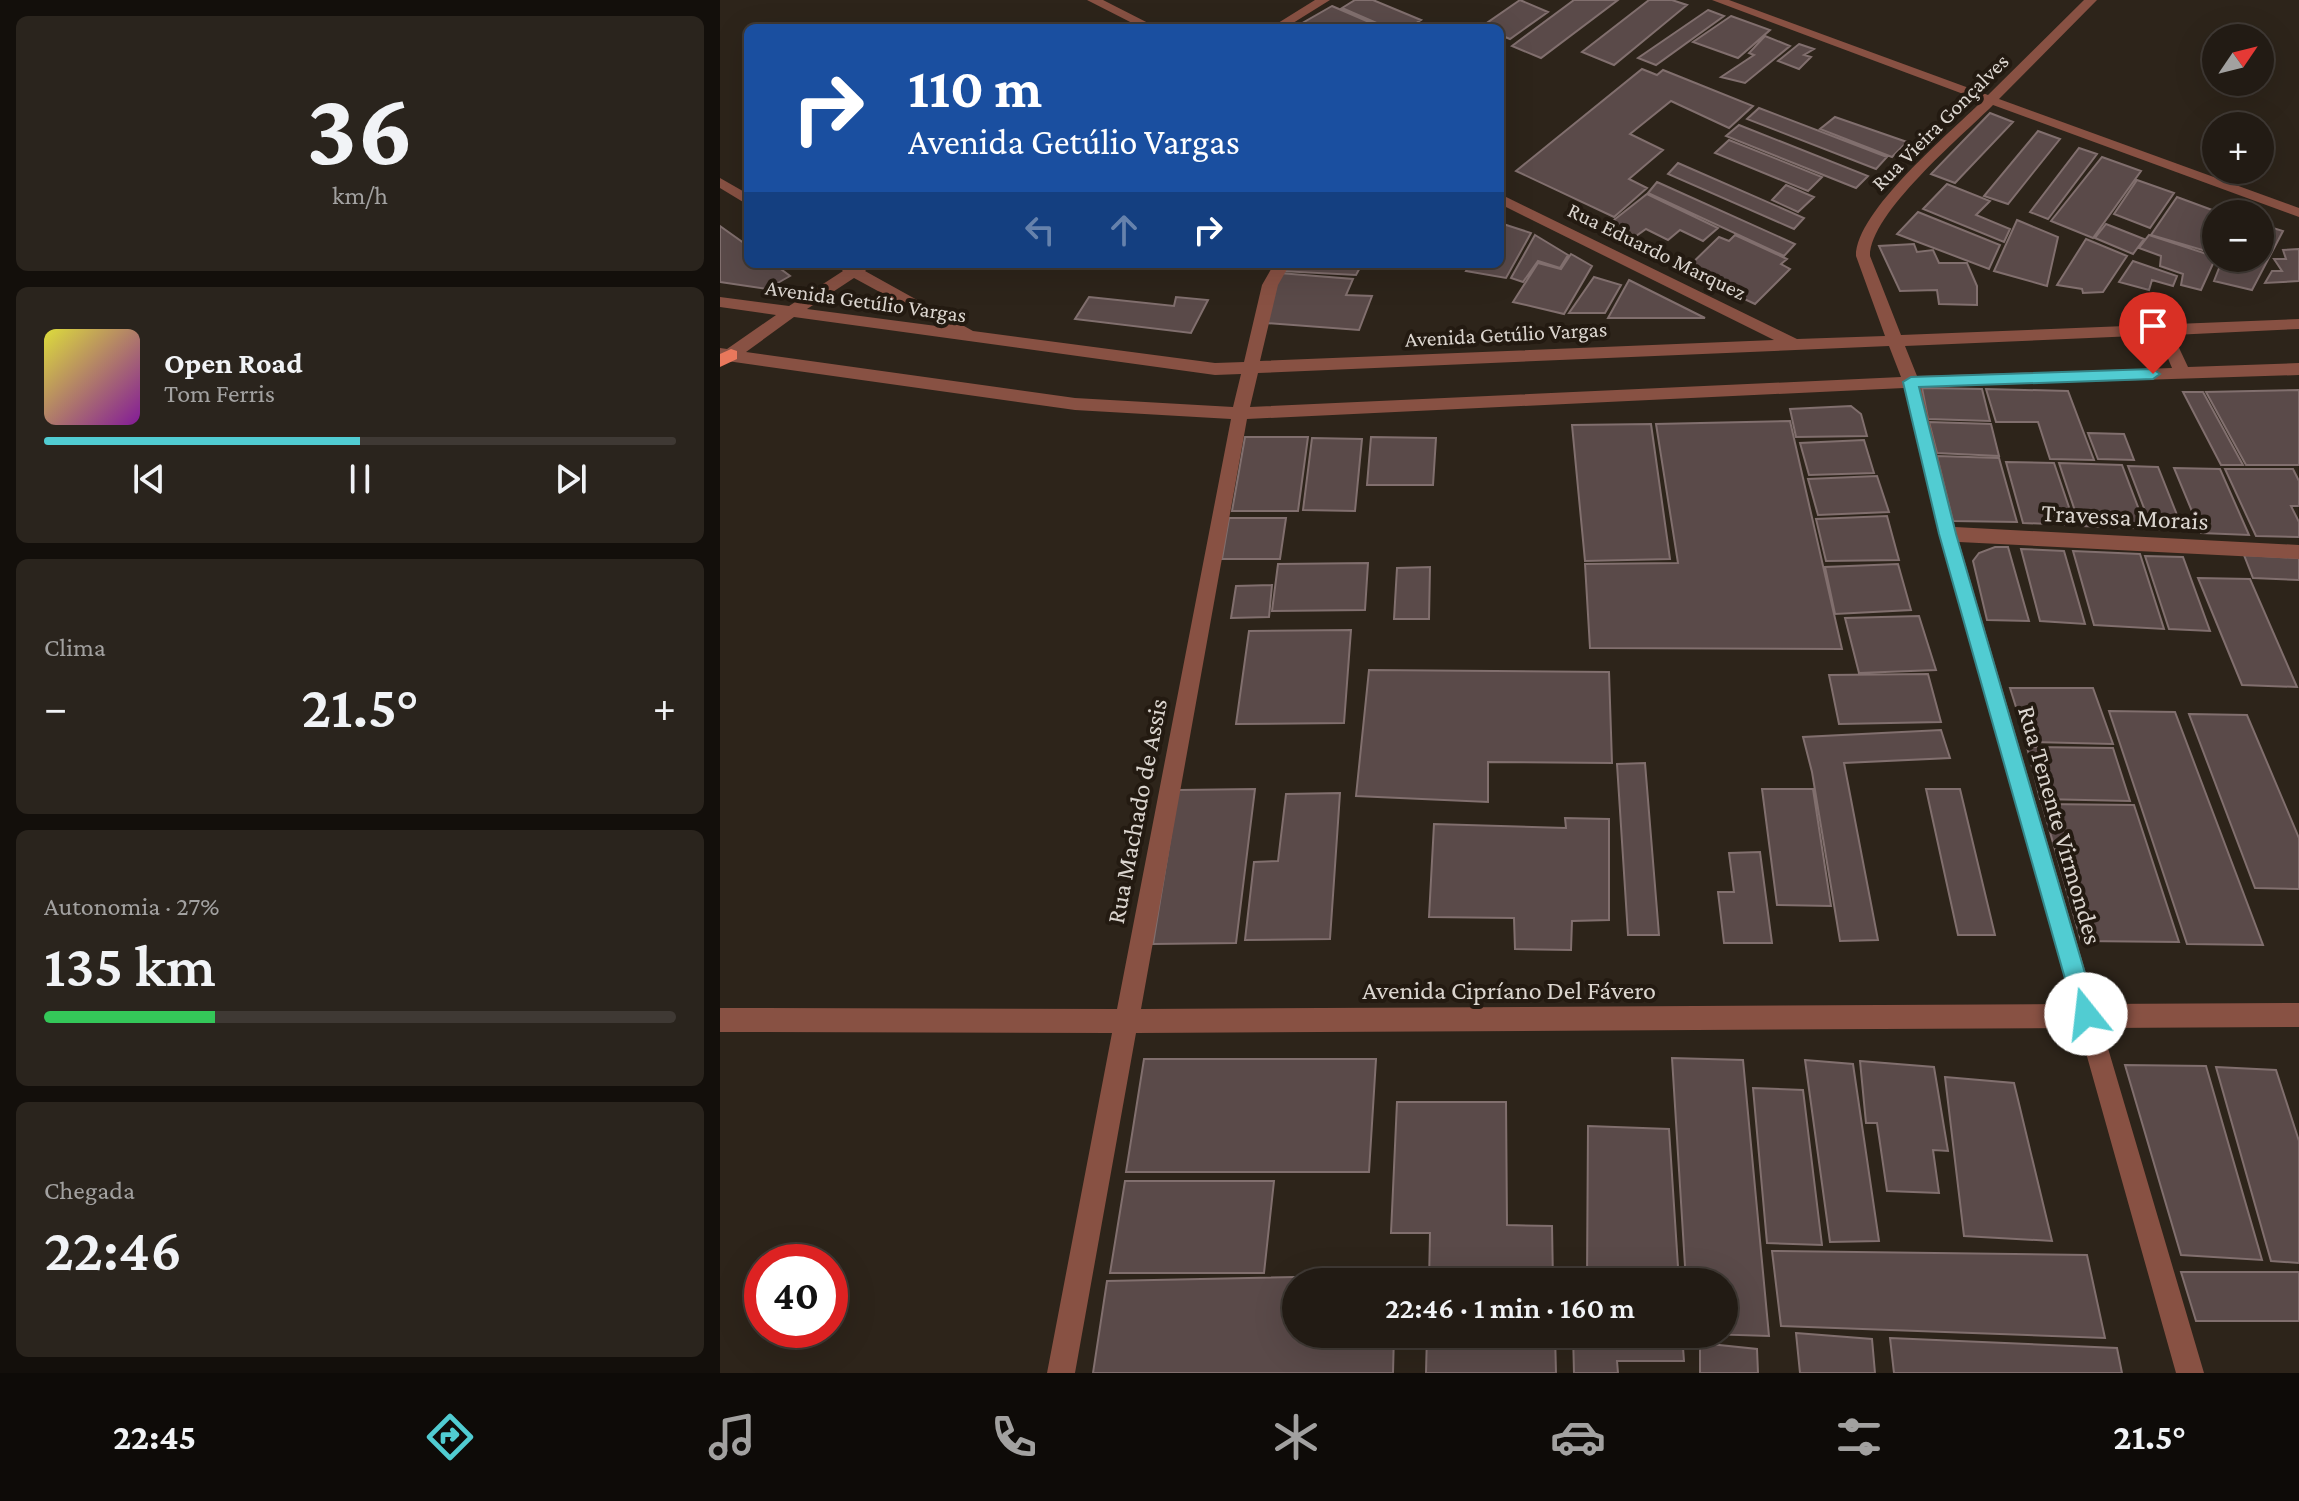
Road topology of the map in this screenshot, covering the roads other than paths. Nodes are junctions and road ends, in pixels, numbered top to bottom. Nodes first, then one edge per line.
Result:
1 (1093, 0) edge
2 (1324, 0) edge
3 (1718, 0) edge
4 (2091, 0) edge
5 (1144, 24) edge
6 (1283, 24) edge
7 (1992, 100) junction
8 (720, 182) edge
9 (744, 198) edge
10 (1504, 200) edge
11 (2299, 213) edge
12 (850, 268) edge
13 (856, 268) edge
14 (1280, 268) edge
15 (720, 302) edge
16 (789, 313) junction
17 (2299, 324) edge
18 (2163, 329) junction
19 (980, 339) junction
20 (1895, 340) junction
21 (1795, 344) junction
22 (724, 357) edge
23 (1253, 368) junction
24 (2299, 369) edge
25 (2183, 373) junction
26 (1911, 382) junction
27 (1240, 413) junction
28 (1948, 534) junction
29 (2299, 552) edge
30 (2086, 1014) junction
31 (2299, 1015) edge
32 (720, 1020) edge
33 (1126, 1021) junction
34 (1061, 1373) edge
35 (2190, 1373) edge

1 - 5 street
2 - 6 street
3 - 7 street
4 - 7 street, Rua Vieira Gonçalves
7 - 11 street
7 - 20 street, Rua Vieira Gonçalves
8 - 9 street
10 - 21 street, Rua Eduardo Marquez
12 - 16 street
13 - 19 street
14 - 23 street, Rua Machado de Assis
15 - 16 street, Avenida Getúlio Vargas
16 - 19 street, Avenida Getúlio Vargas
16 - 22 street
17 - 18 street, Avenida Getúlio Vargas
18 - 20 street, Avenida Getúlio Vargas
18 - 25 street
19 - 23 street, Avenida Getúlio Vargas
20 - 21 street, Avenida Getúlio Vargas
20 - 26 street, Rua Vieira Gonçalves
21 - 23 street, Avenida Getúlio Vargas
22 - 27 street
23 - 27 street, Rua Machado de Assis
24 - 25 street
25 - 26 street
26 - 27 street
26 - 28 street, Rua Tenente Virmondes
27 - 33 street, Rua Machado de Assis
28 - 29 street, Travessa Morais
28 - 30 street, Rua Tenente Virmondes
30 - 31 street, Avenida Cipríano Del Fávero
30 - 33 street, Avenida Cipríano Del Fávero
30 - 35 street, Rua Tenente Virmondes
32 - 33 street, Avenida Cipríano Del Fávero
33 - 34 street, Rua Machado de Assis

